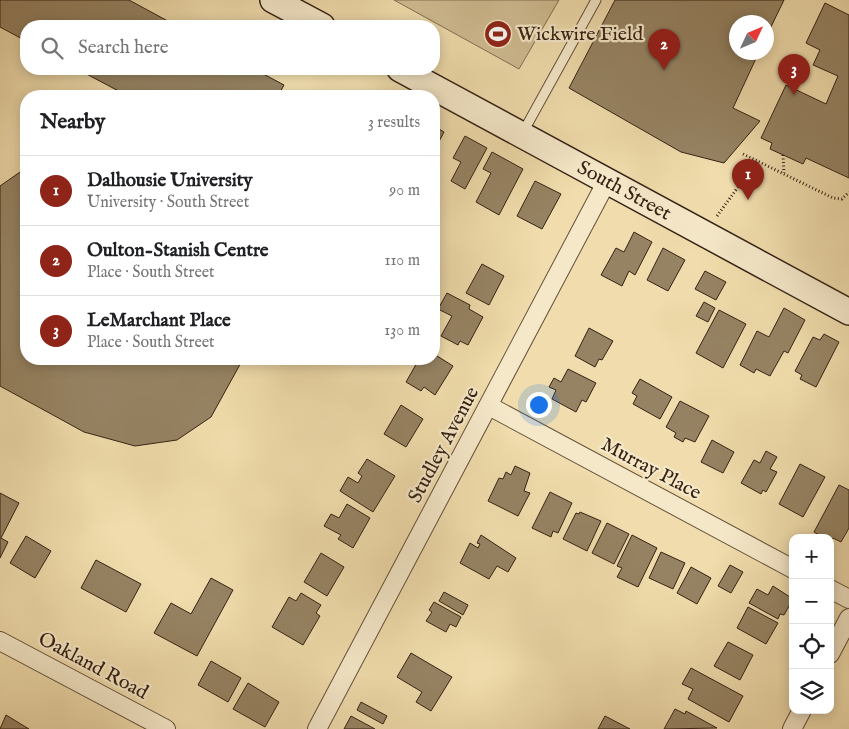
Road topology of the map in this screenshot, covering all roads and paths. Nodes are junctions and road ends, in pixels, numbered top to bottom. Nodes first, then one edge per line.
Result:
1 (273, 0) edge
2 (596, 0) edge
3 (311, 20) edge
4 (411, 75) edge
5 (439, 90) edge
6 (440, 90) edge
7 (522, 134) junction
8 (743, 154) dead end
9 (783, 155) dead end
10 (758, 161) junction
11 (784, 174) junction
12 (607, 181) junction
13 (849, 192) edge
14 (707, 235) junction
15 (849, 312) edge
16 (489, 406) junction
17 (789, 567) edge
18 (834, 591) edge
19 (849, 599) edge
20 (849, 618) edge
21 (0, 641) edge
22 (834, 646) edge
23 (800, 714) edge
24 (166, 729) edge
25 (317, 729) edge
26 (792, 729) edge

1 - 3 main road
2 - 7 lane
4 - 5 main road, South Street
6 - 7 main road, South Street
7 - 12 main road, South Street
8 - 10 path
9 - 11 path
10 - 11 path
10 - 14 path
11 - 13 path
12 - 14 main road, South Street
12 - 16 street, Studley Avenue
14 - 15 main road, South Street
16 - 17 street, Murray Place
16 - 25 street, Studley Avenue
18 - 19 street
20 - 22 street
21 - 24 street, Oakland Road
23 - 26 street

